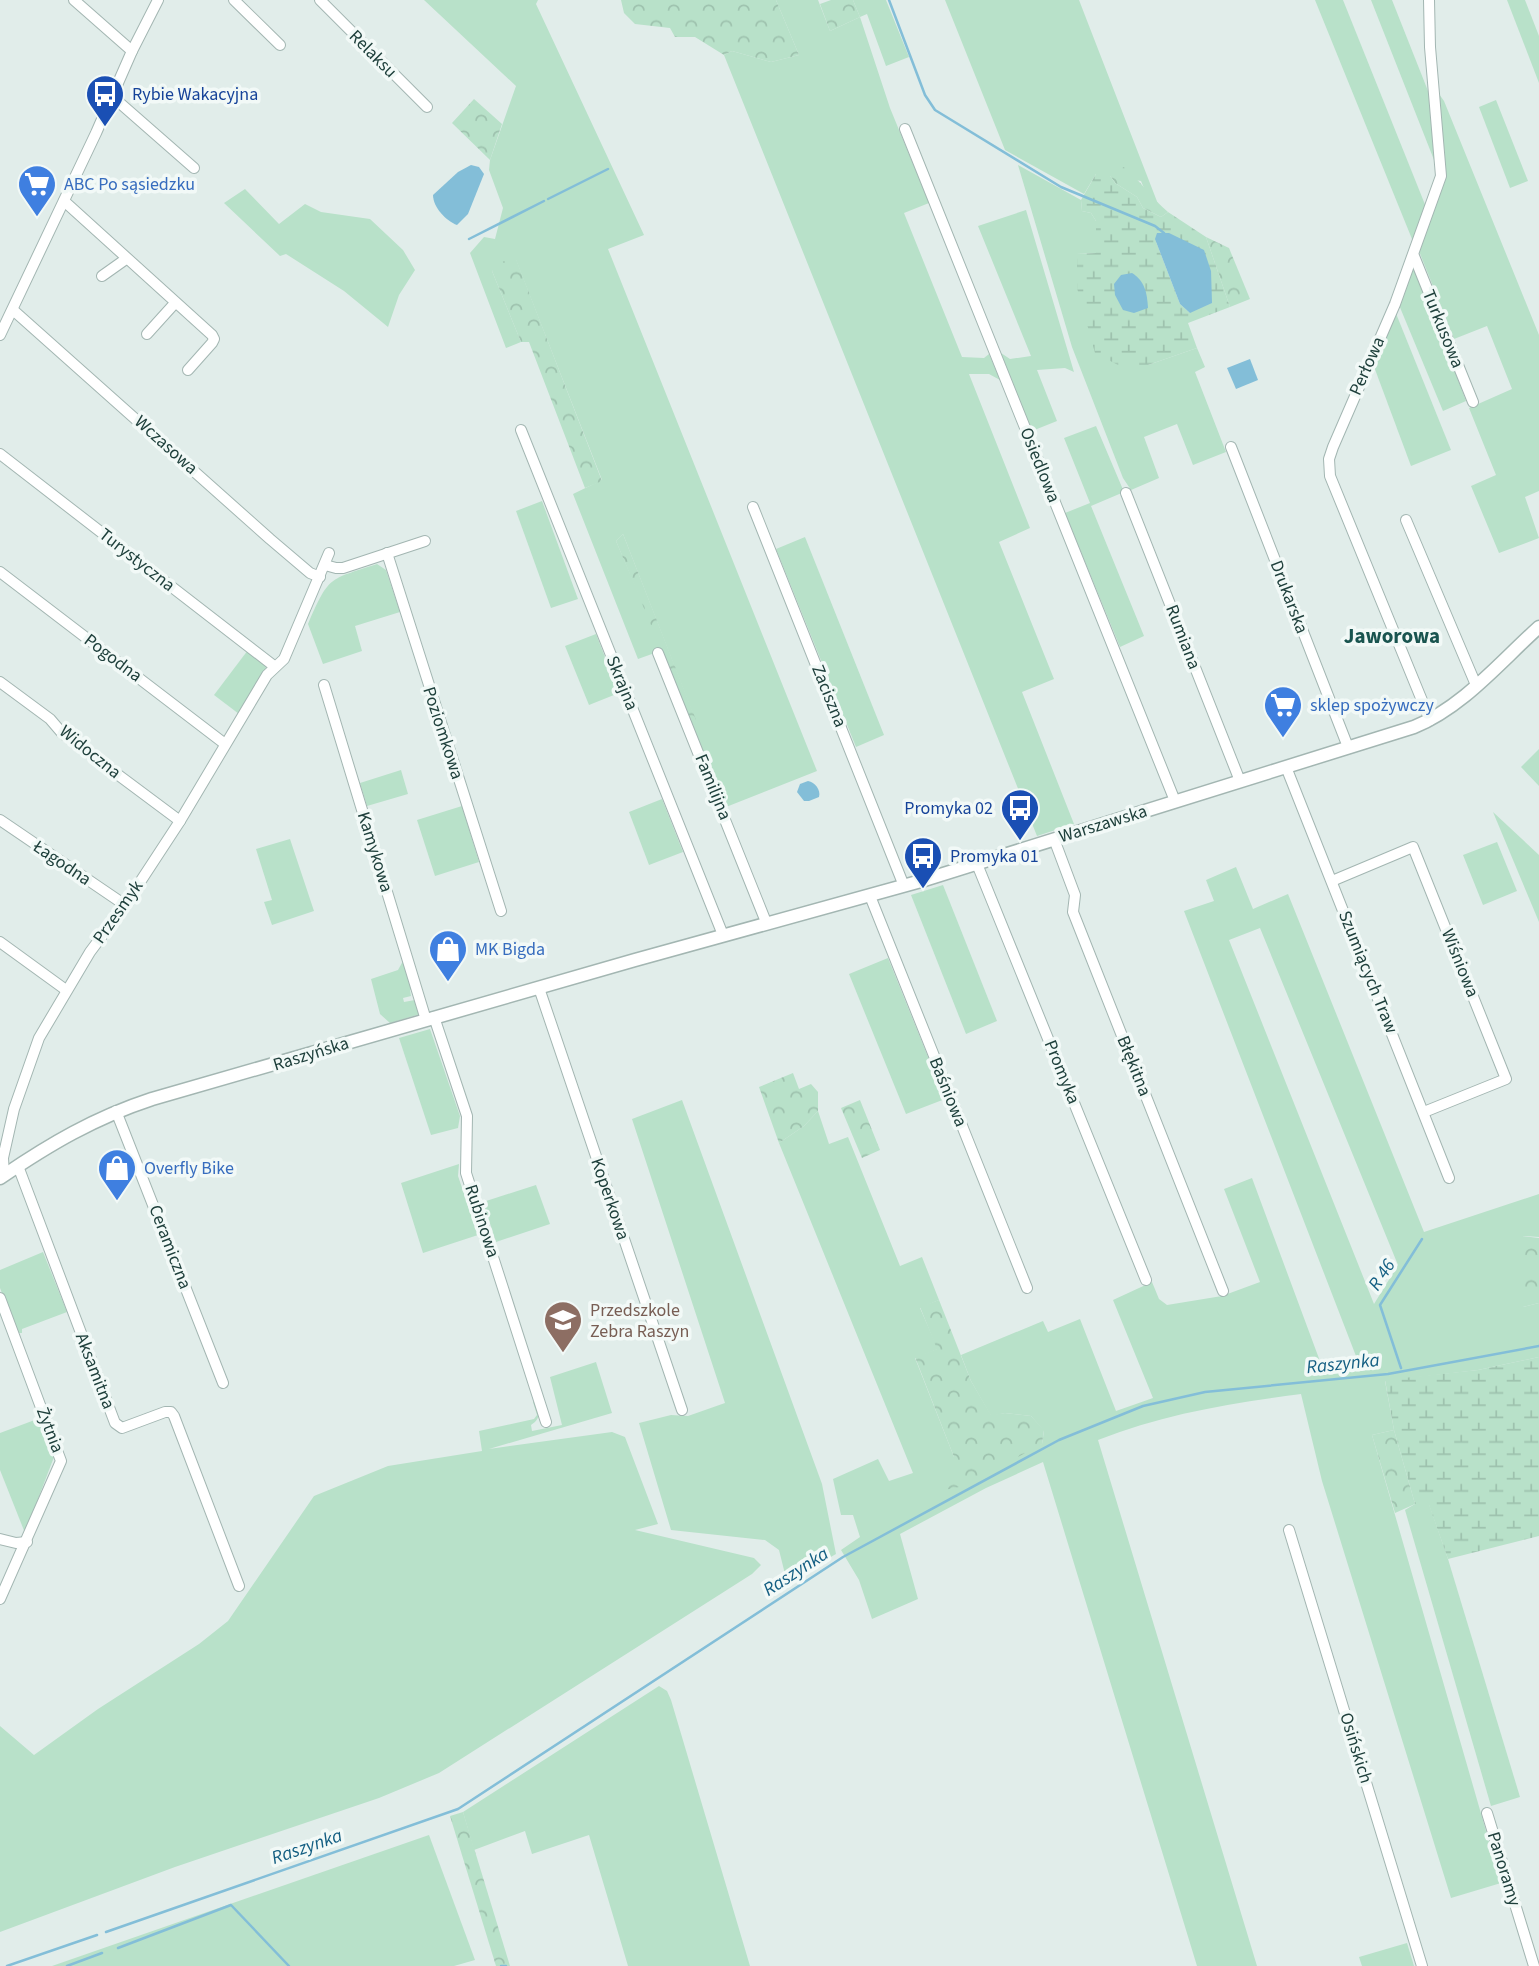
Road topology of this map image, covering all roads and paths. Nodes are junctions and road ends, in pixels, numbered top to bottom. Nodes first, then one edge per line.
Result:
1 (74, 0) edge
2 (158, 0) edge
3 (234, 0) edge
4 (320, 0) edge
5 (1429, 0) edge
6 (280, 45) dead end
7 (132, 51) junction
8 (113, 97) junction
9 (427, 107) dead end
10 (905, 129) dead end
11 (194, 168) dead end
12 (64, 201) junction
13 (1414, 256) junction
14 (126, 259) junction
15 (102, 276) dead end
16 (175, 303) junction
17 (13, 310) junction
18 (147, 334) dead end
19 (0, 335) edge
20 (188, 370) dead end
21 (1473, 402) dead end
22 (521, 430) dead end
23 (1231, 447) dead end
24 (0, 454) edge
25 (1126, 493) dead end
26 (753, 508) dead end
27 (1406, 520) dead end
28 (425, 541) dead end
29 (328, 553) dead end
30 (387, 553) junction
31 (325, 565) junction
32 (0, 572) edge
33 (320, 577) junction
34 (1539, 627) edge
35 (659, 653) dead end
36 (274, 666) junction
37 (0, 682) edge
38 (324, 685) dead end
39 (1476, 685) junction
40 (1430, 720) junction
41 (225, 744) junction
42 (1348, 747) junction
43 (1286, 766) junction
44 (1240, 781) junction
45 (1175, 801) junction
46 (0, 820) edge
47 (180, 821) junction
48 (1054, 839) junction
49 (977, 864) junction
50 (1332, 881) junction
51 (904, 886) junction
52 (870, 896) junction
53 (125, 905) junction
54 (501, 911) dead end
55 (766, 922) junction
56 (723, 935) junction
57 (0, 942) edge
58 (635, 960) joint
59 (539, 988) junction
60 (66, 990) junction
61 (430, 1018) junction
62 (116, 1111) junction
63 (1424, 1112) junction
64 (4, 1136) edge
65 (18, 1166) junction
66 (2, 1177) edge
67 (1449, 1178) dead end
68 (1146, 1280) dead end
69 (1027, 1288) dead end
70 (1223, 1291) dead end
71 (0, 1298) edge
72 (223, 1382) dead end
73 (682, 1410) dead end
74 (546, 1422) dead end
75 (1289, 1531) dead end
76 (0, 1539) edge
77 (27, 1542) junction
78 (239, 1586) dead end
79 (0, 1599) edge
80 (1486, 1813) dead end
81 (1422, 1966) edge
82 (1534, 1966) edge

1 - 7 street
2 - 7 street
3 - 6 street
4 - 9 street, Relaksu
5 - 13 street, Perłowa
7 - 8 street
8 - 11 street
8 - 12 street
10 - 45 street, Osiedlowa
12 - 14 street
12 - 17 street
13 - 21 street, Turkusowa
13 - 40 street, Perłowa
14 - 15 street
14 - 16 street
16 - 18 street
16 - 20 street
17 - 19 street
17 - 33 street, Wczasowa
22 - 56 street, Skrajna
23 - 42 street, Drukarska
24 - 36 street, Turystyczna
25 - 44 street, Rumiana
26 - 51 street, Zaciszna
27 - 39 street
28 - 30 street
29 - 31 street, Przesmyk
30 - 31 street
30 - 54 street, Poziomkowa
31 - 33 street, Przesmyk
32 - 41 street, Pogodna
33 - 36 street, Przesmyk
34 - 39 street, Warszawska
35 - 55 street, Familijna
36 - 41 street, Przesmyk
37 - 47 street, Widoczna
38 - 61 street, Kamykowa
39 - 40 street, Warszawska
40 - 42 street, Warszawska
41 - 47 street, Przesmyk
42 - 43 street, Warszawska
43 - 44 street, Warszawska
43 - 50 street, Szumiących Traw
44 - 45 street, Warszawska
45 - 48 street, Warszawska
46 - 53 street, Łagodna
47 - 53 street, Przesmyk
48 - 49 street, Warszawska
48 - 70 street, Błękitna
49 - 51 street, Warszawska
49 - 68 street, Promyka
50 - 63 street, Szumiących Traw
50 - 63 street, Wiśniowa
51 - 52 street, Warszawska
52 - 55 street, Warszawska
52 - 69 street, Baśniowa
53 - 60 street, Przesmyk
55 - 56 street, Warszawska
56 - 58 street, Warszawska
57 - 60 street
58 - 59 street, Raszyńska
59 - 61 street, Raszyńska
59 - 73 street, Koperkowa
60 - 64 street, Przesmyk
61 - 62 street, Raszyńska
61 - 74 street, Rubinowa
62 - 65 street, Raszyńska
62 - 72 street, Ceramiczna
63 - 67 street, Szumiących Traw
64 - 66 street, Przesmyk
65 - 66 street, Raszyńska
65 - 78 street, Aksamitna
71 - 77 street, Żytnia
75 - 81 street, Osińskich
76 - 77 street
77 - 79 street, Żytnia
80 - 82 street, Panoramy

